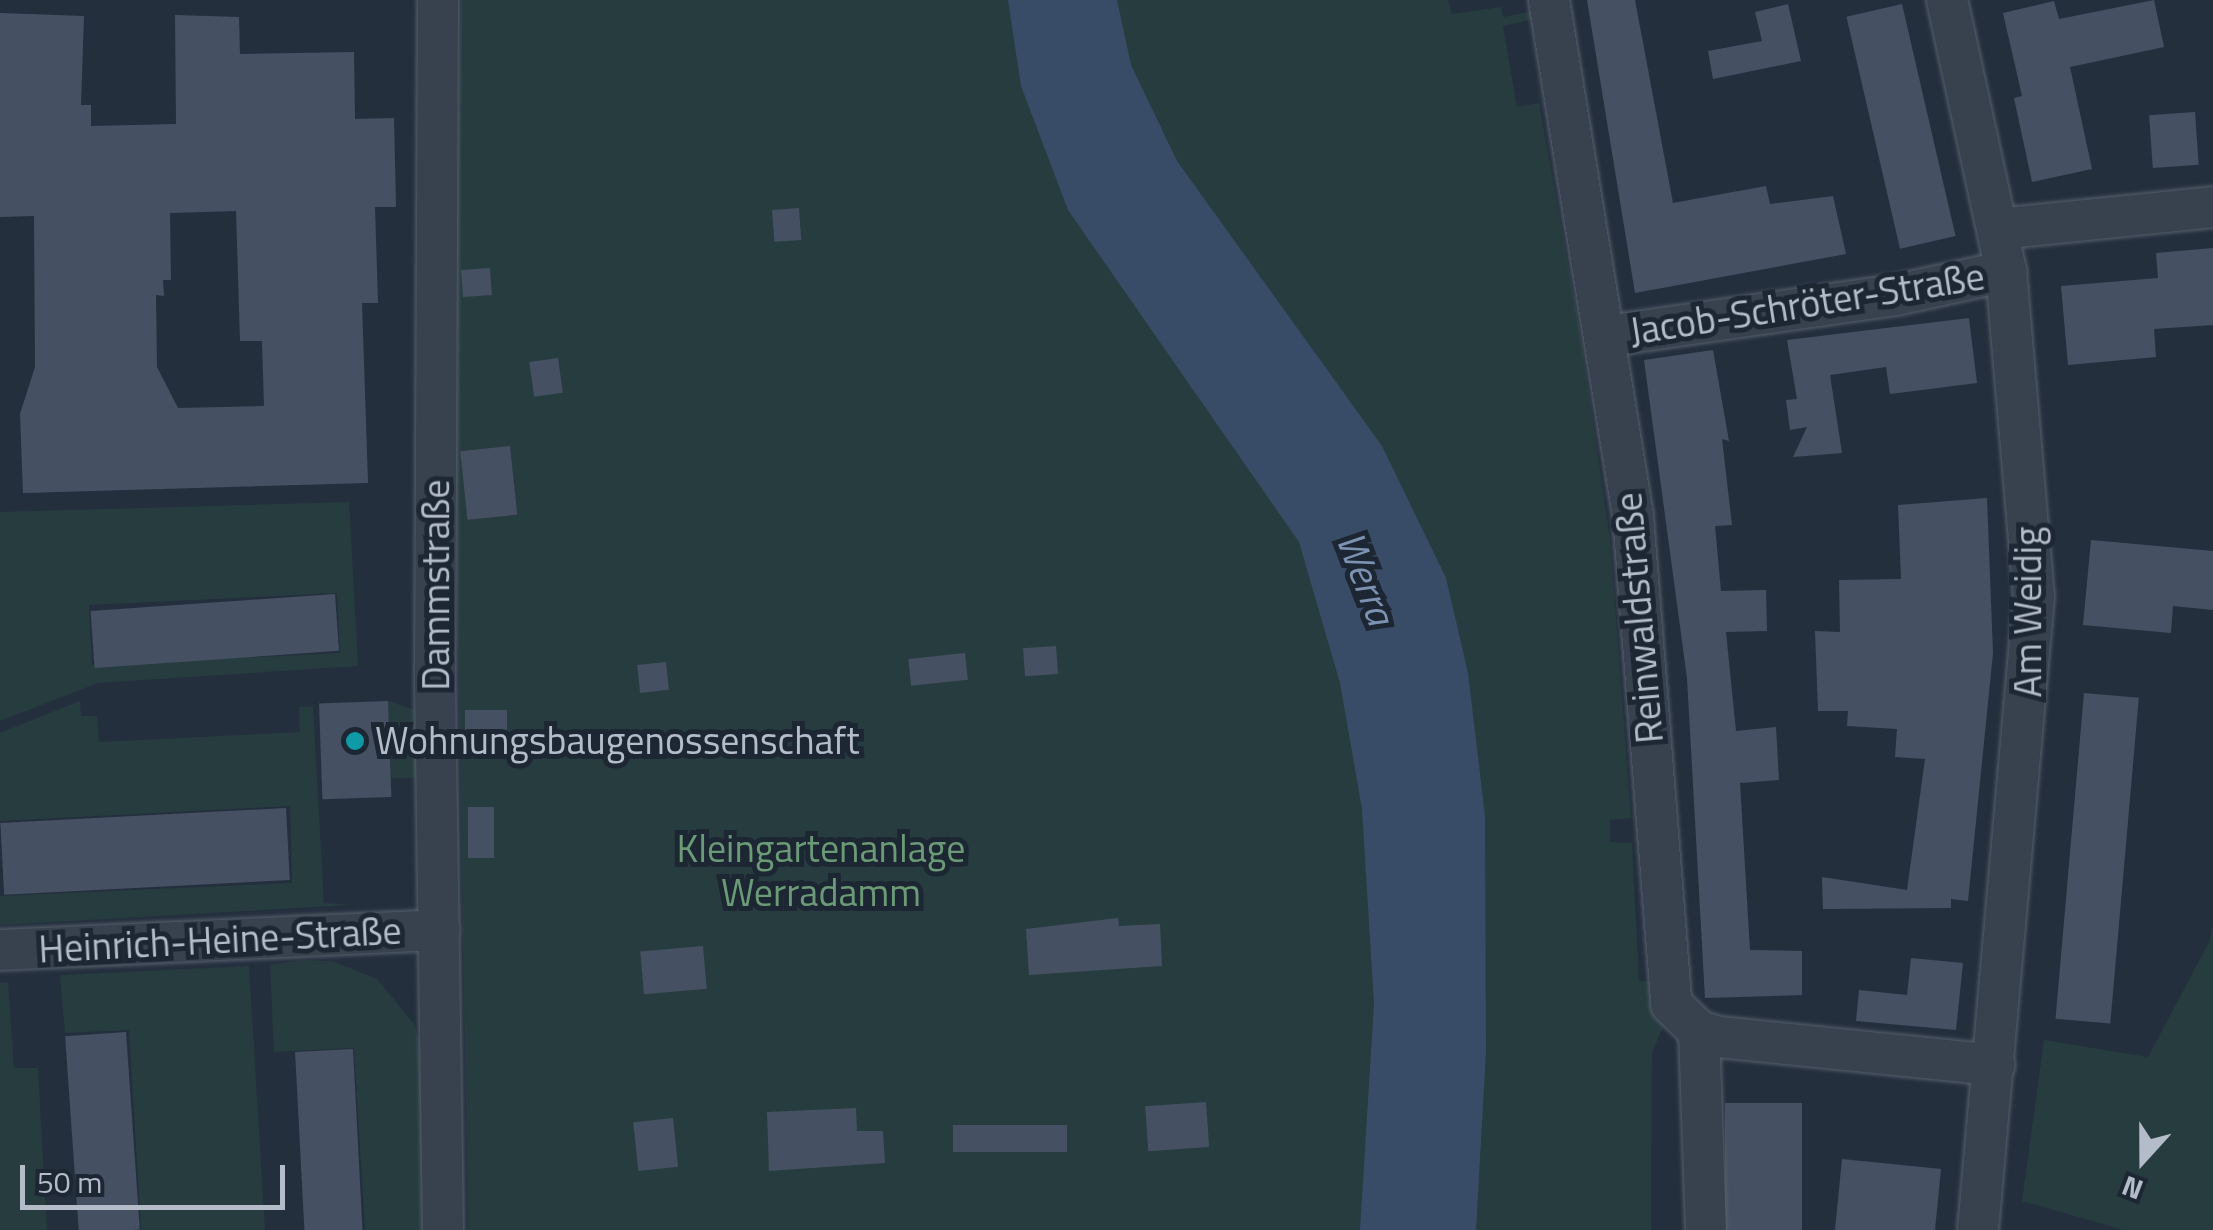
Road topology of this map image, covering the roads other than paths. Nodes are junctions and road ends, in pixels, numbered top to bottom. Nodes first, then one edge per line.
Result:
1 (438, 0) edge
2 (1549, 0) edge
3 (1947, 0) edge
4 (2213, 207) edge
5 (1998, 228) junction
6 (2006, 271) junction
7 (1607, 336) junction
8 (440, 930) junction
9 (0, 950) edge
10 (1699, 1031) junction
11 (1995, 1065) junction
12 (443, 1230) edge
13 (1706, 1230) edge
14 (1978, 1230) edge

1 - 8 street, Dammstraße
2 - 7 street, Reinwaldstraße
3 - 5 street, Am Weidig
4 - 5 street
5 - 6 street, Am Weidig
6 - 7 street, Jacob-Schröter-Straße
6 - 11 street, Am Weidig
7 - 10 street, Reinwaldstraße
8 - 9 street, Heinrich-Heine-Straße
8 - 12 street, Dammstraße
10 - 11 street
10 - 13 street
11 - 14 street, Am Weidig

